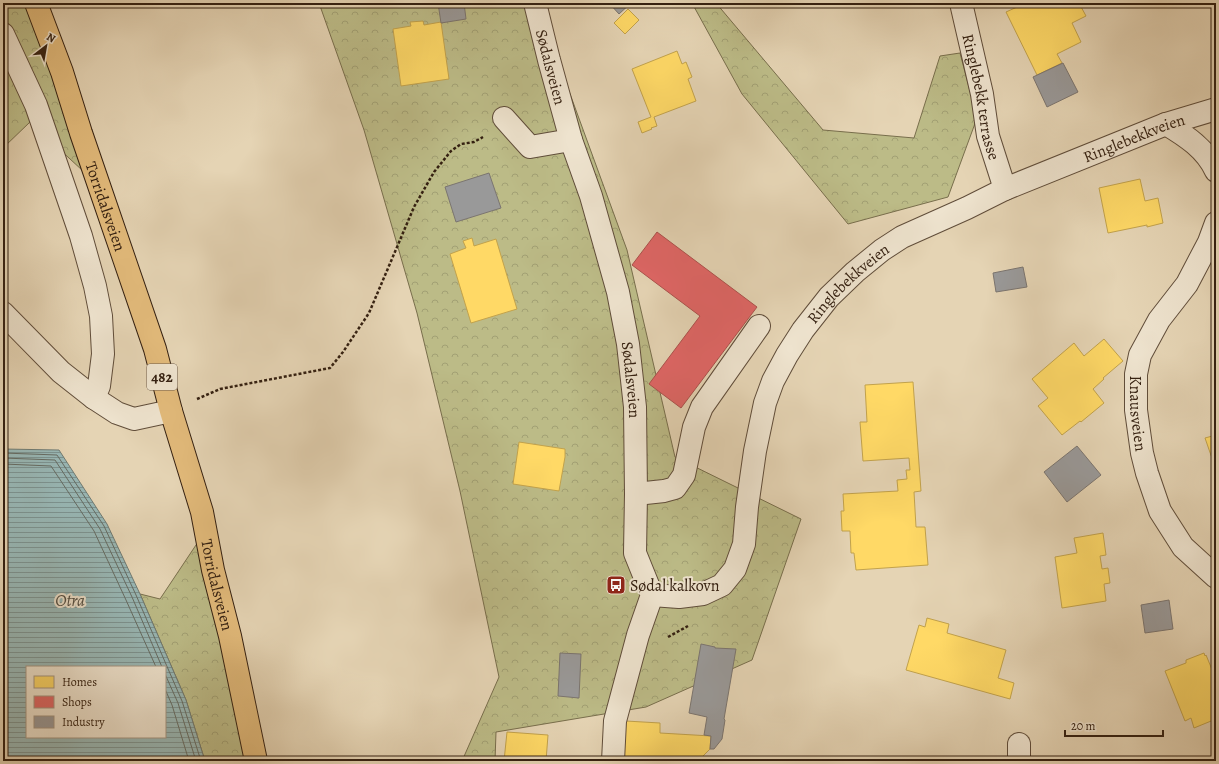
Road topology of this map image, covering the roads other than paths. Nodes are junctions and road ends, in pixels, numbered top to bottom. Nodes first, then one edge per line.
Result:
1 (36, 3) edge
2 (535, 3) edge
3 (962, 3) edge
4 (3, 34) edge
5 (1216, 109) edge
6 (504, 118) road end
7 (1166, 124) junction
8 (572, 140) junction
9 (1216, 171) edge
10 (1005, 189) junction
11 (1216, 223) edge
12 (3, 313) edge
13 (759, 326) dead end
14 (94, 398) junction
15 (171, 412) junction
16 (636, 494) junction
17 (1216, 577) edge
18 (652, 595) junction
19 (256, 761) edge
20 (613, 761) edge

1 - 15 main road, Torridalsveien / 482
2 - 8 street, Sødalsveien
3 - 10 street, Ringlebekk terrasse
4 - 14 street, Torridalsveien
5 - 7 street, Ringlebekkveien
6 - 8 street
7 - 9 street
7 - 10 street, Ringlebekkveien
8 - 16 street, Sødalsveien
10 - 18 street, Ringlebekkveien
11 - 17 street, Knausveien
12 - 14 street
13 - 16 street
14 - 15 street
15 - 19 main road, Torridalsveien / 482
16 - 18 street, Sødalsveien
18 - 20 street

